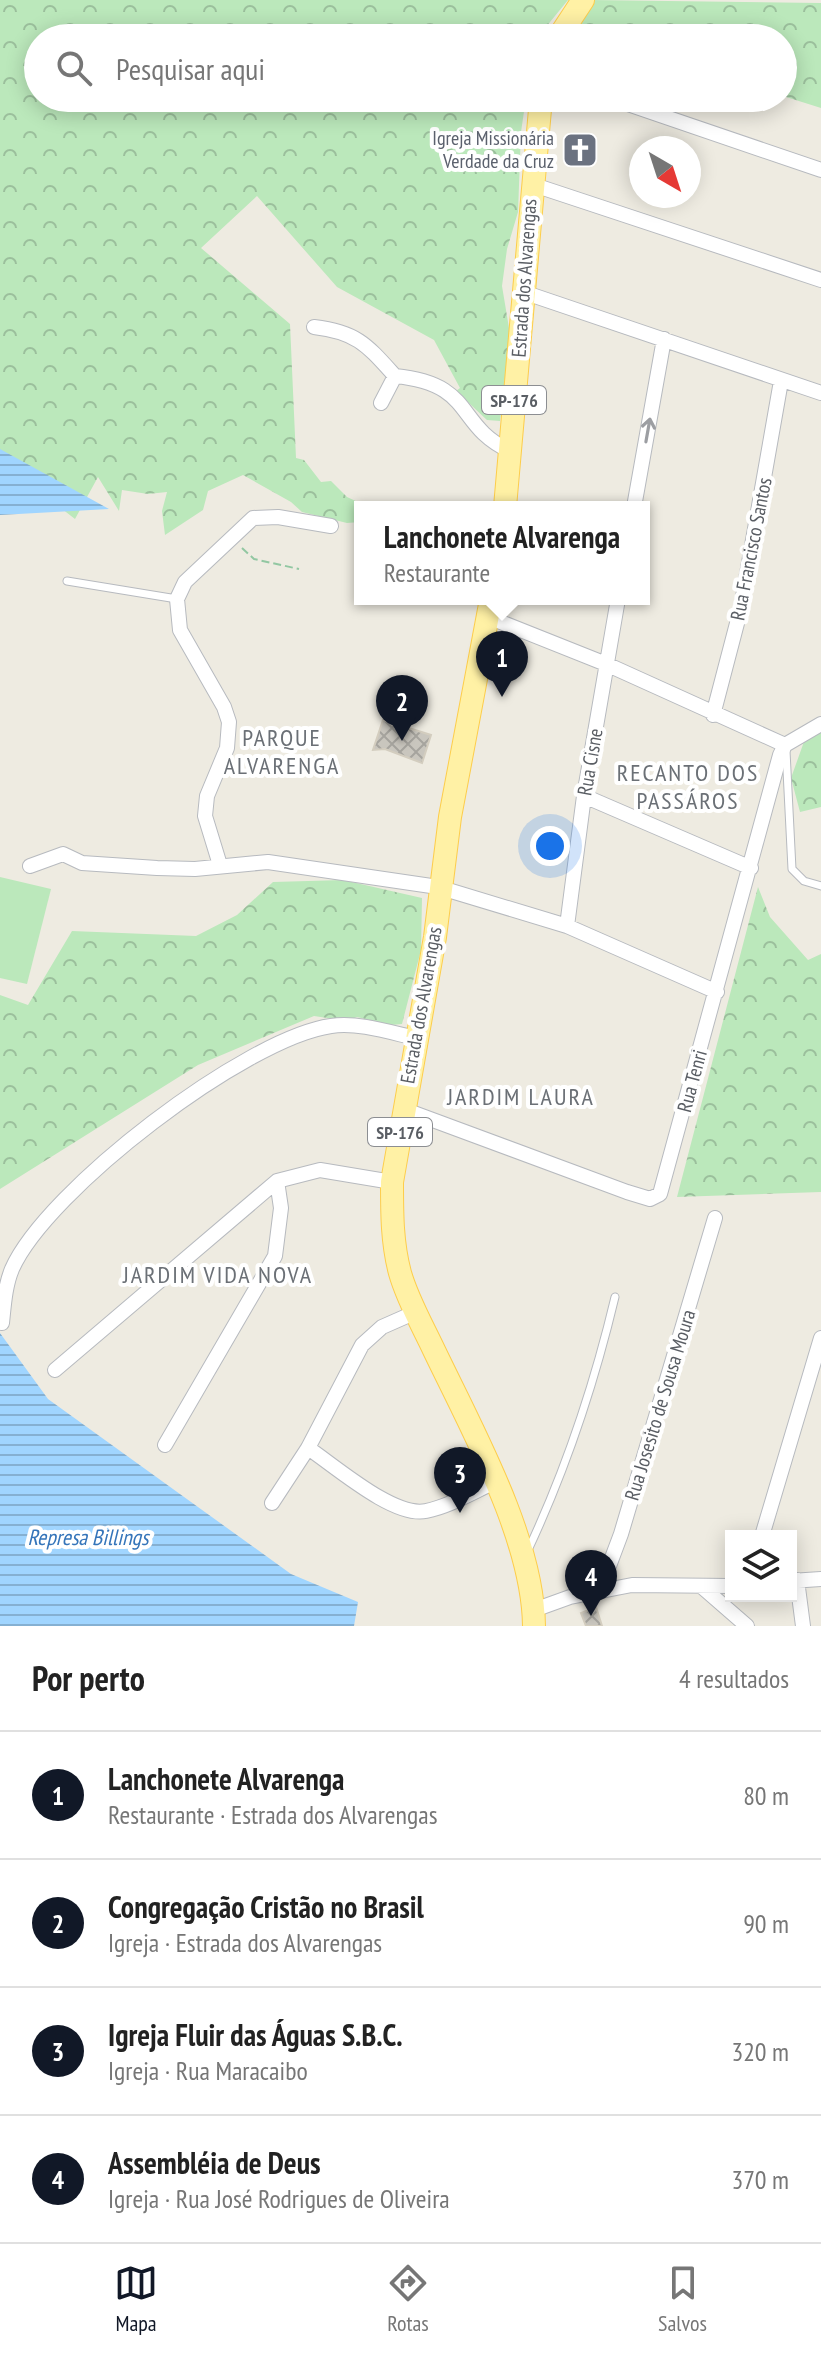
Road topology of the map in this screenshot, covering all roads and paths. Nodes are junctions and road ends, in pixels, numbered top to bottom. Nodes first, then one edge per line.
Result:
1 (583, 0) edge
2 (567, 24) edge
3 (539, 112) edge
4 (651, 112) edge
5 (821, 170) edge
6 (531, 184) junction
7 (821, 280) edge
8 (523, 292) junction
9 (314, 327) dead end
10 (664, 339) junction
11 (395, 376) junction
12 (781, 381) junction
13 (821, 393) edge
14 (381, 403) dead end
15 (510, 451) junction
16 (506, 501) edge
17 (635, 501) edge
18 (331, 526) dead end
19 (234, 537) junction
20 (299, 569) dead end
21 (67, 581) dead end
22 (177, 599) junction
23 (617, 605) edge
24 (490, 608) edge
25 (606, 664) junction
26 (713, 715) junction
27 (821, 724) edge
28 (785, 745) junction
29 (584, 796) junction
30 (220, 865) junction
31 (30, 866) dead end
32 (751, 868) junction
33 (821, 886) edge
34 (438, 887) junction
35 (567, 926) junction
36 (717, 992) junction
37 (415, 1038) junction
38 (403, 1109) junction
39 (277, 1181) junction
40 (392, 1182) junction
41 (715, 1218) dead end
42 (615, 1297) dead end
43 (416, 1312) junction
44 (2, 1323) edge
45 (821, 1338) edge
46 (55, 1370) dead end
47 (165, 1445) dead end
48 (308, 1448) junction
49 (495, 1482) junction
50 (272, 1503) dead end
51 (764, 1530) edge
52 (524, 1560) junction
53 (821, 1579) edge
54 (797, 1580) edge
55 (701, 1586) junction
56 (725, 1586) edge
57 (600, 1590) junction
58 (797, 1595) edge
59 (534, 1618) edge
60 (747, 1626) edge
61 (803, 1626) edge

1 - 2 main road
3 - 6 main road, Estrada dos Alvarengas / SP-176
4 - 5 street
6 - 7 street
6 - 8 main road, Estrada dos Alvarengas / SP-176
8 - 10 street
8 - 15 main road, Estrada dos Alvarengas / SP-176
9 - 11 street
10 - 12 street
17 -> 10 street
11 - 14 street
11 - 15 street
12 - 13 street
12 - 26 street, Rua Francisco Santos
15 - 16 main road, Estrada dos Alvarengas / SP-176
18 - 19 street
19 - 20 path
19 - 22 street
21 - 22 lane
22 - 30 street
23 - 25 street, Rua Cisne
24 - 25 street
24 - 34 main road, Estrada dos Alvarengas / SP-176
25 - 26 street
25 - 29 street, Rua Cisne
26 - 28 street
27 - 28 street
28 - 32 street, Rua Tenri
28 - 33 lane
29 - 32 street
29 - 35 street, Rua Cisne
30 - 31 street
30 - 34 street
32 - 36 street, Rua Tenri
34 - 35 street
34 - 37 main road, Estrada dos Alvarengas / SP-176
35 - 36 street
36 - 38 street, Rua Tenri
37 - 38 main road, Estrada dos Alvarengas / SP-176
37 - 44 street
38 - 40 main road, Estrada dos Alvarengas / SP-176
39 - 40 street
39 - 46 street
39 - 47 street
40 - 43 main road, Estrada dos Alvarengas / SP-176
41 - 57 street, Rua Josesito de Sousa Moura
42 - 52 lane
43 - 48 street
43 - 49 main road, Estrada dos Alvarengas / SP-176
45 - 51 street
48 - 49 street
48 - 50 street
49 - 52 main road, Estrada dos Alvarengas / SP-176
52 - 59 main road, Estrada dos Alvarengas / SP-176
53 - 54 street
55 - 56 street
55 - 57 street
55 - 60 street
57 - 59 street
58 - 61 street

